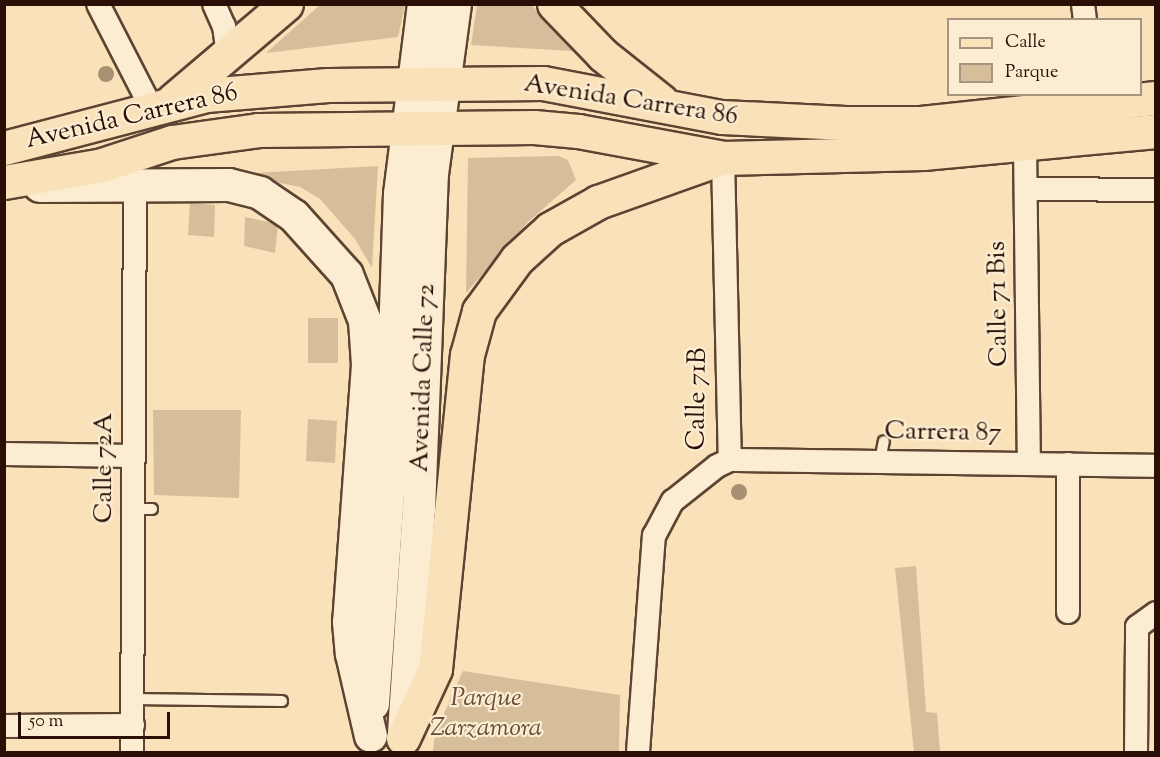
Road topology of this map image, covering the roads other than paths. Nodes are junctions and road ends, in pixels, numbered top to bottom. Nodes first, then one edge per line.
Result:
1 (98, 4) edge
2 (286, 4) edge
3 (424, 4) edge
4 (456, 4) edge
5 (554, 4) edge
6 (218, 11) edge
7 (253, 34) junction
8 (228, 56) junction
9 (428, 82) junction
10 (1155, 98) edge
11 (1094, 100) edge
12 (161, 105) junction
13 (670, 107) junction
14 (422, 127) junction
15 (1155, 131) edge
16 (1025, 144) junction
17 (4, 148) edge
18 (723, 158) junction
19 (4, 182) edge
20 (135, 184) junction
21 (4, 187) edge
22 (1026, 189) junction
23 (1155, 190) edge
24 (4, 454) edge
25 (134, 456) junction
26 (730, 460) junction
27 (1029, 463) junction
28 (1068, 464) junction
29 (1155, 466) edge
30 (1068, 612) dead end
31 (1155, 613) edge
32 (133, 699) junction
33 (282, 701) dead end
34 (133, 725) junction
35 (4, 726) edge
36 (370, 744) edge
37 (403, 745) edge
38 (132, 753) edge
39 (638, 753) edge
40 (1136, 753) edge

1 - 12 street
2 - 7 main road
3 - 9 main road, Avenida Calle 72
4 - 9 main road, Avenida Calle 72
5 - 13 main road
6 - 7 street
6 - 8 street
7 - 8 main road
8 - 12 main road
9 - 12 main road, Avenida Carrera 86
9 - 13 main road, Avenida Carrera 86
9 - 14 main road, Avenida Calle 72
10 - 11 main road, Avenida Carrera 86
11 - 13 main road, Avenida Carrera 86
12 - 17 main road, Avenida Carrera 86
14 - 18 main road, Avenida Carrera 86
14 - 19 main road, Avenida Carrera 86
14 - 36 main road, Avenida Calle 72
14 - 37 main road, Avenida Calle 72
15 - 16 main road, Avenida Carrera 86
16 - 18 main road, Avenida Carrera 86
16 - 22 street, Calle 71 Bis
18 - 26 street, Calle 71B
18 - 37 main road
20 - 21 main road
20 - 25 street, Calle 72A
20 - 36 main road
22 - 23 street
22 - 27 street, Calle 71 Bis
24 - 25 street
25 - 32 street, Calle 72A
26 - 27 street, Carrera 87
26 - 39 street, Calle 71B
27 - 28 street, Carrera 87
28 - 29 street, Carrera 87
28 - 30 street
31 - 40 street
32 - 33 lane
32 - 34 street, Calle 72A
34 - 35 street
34 - 38 street, Calle 72A

